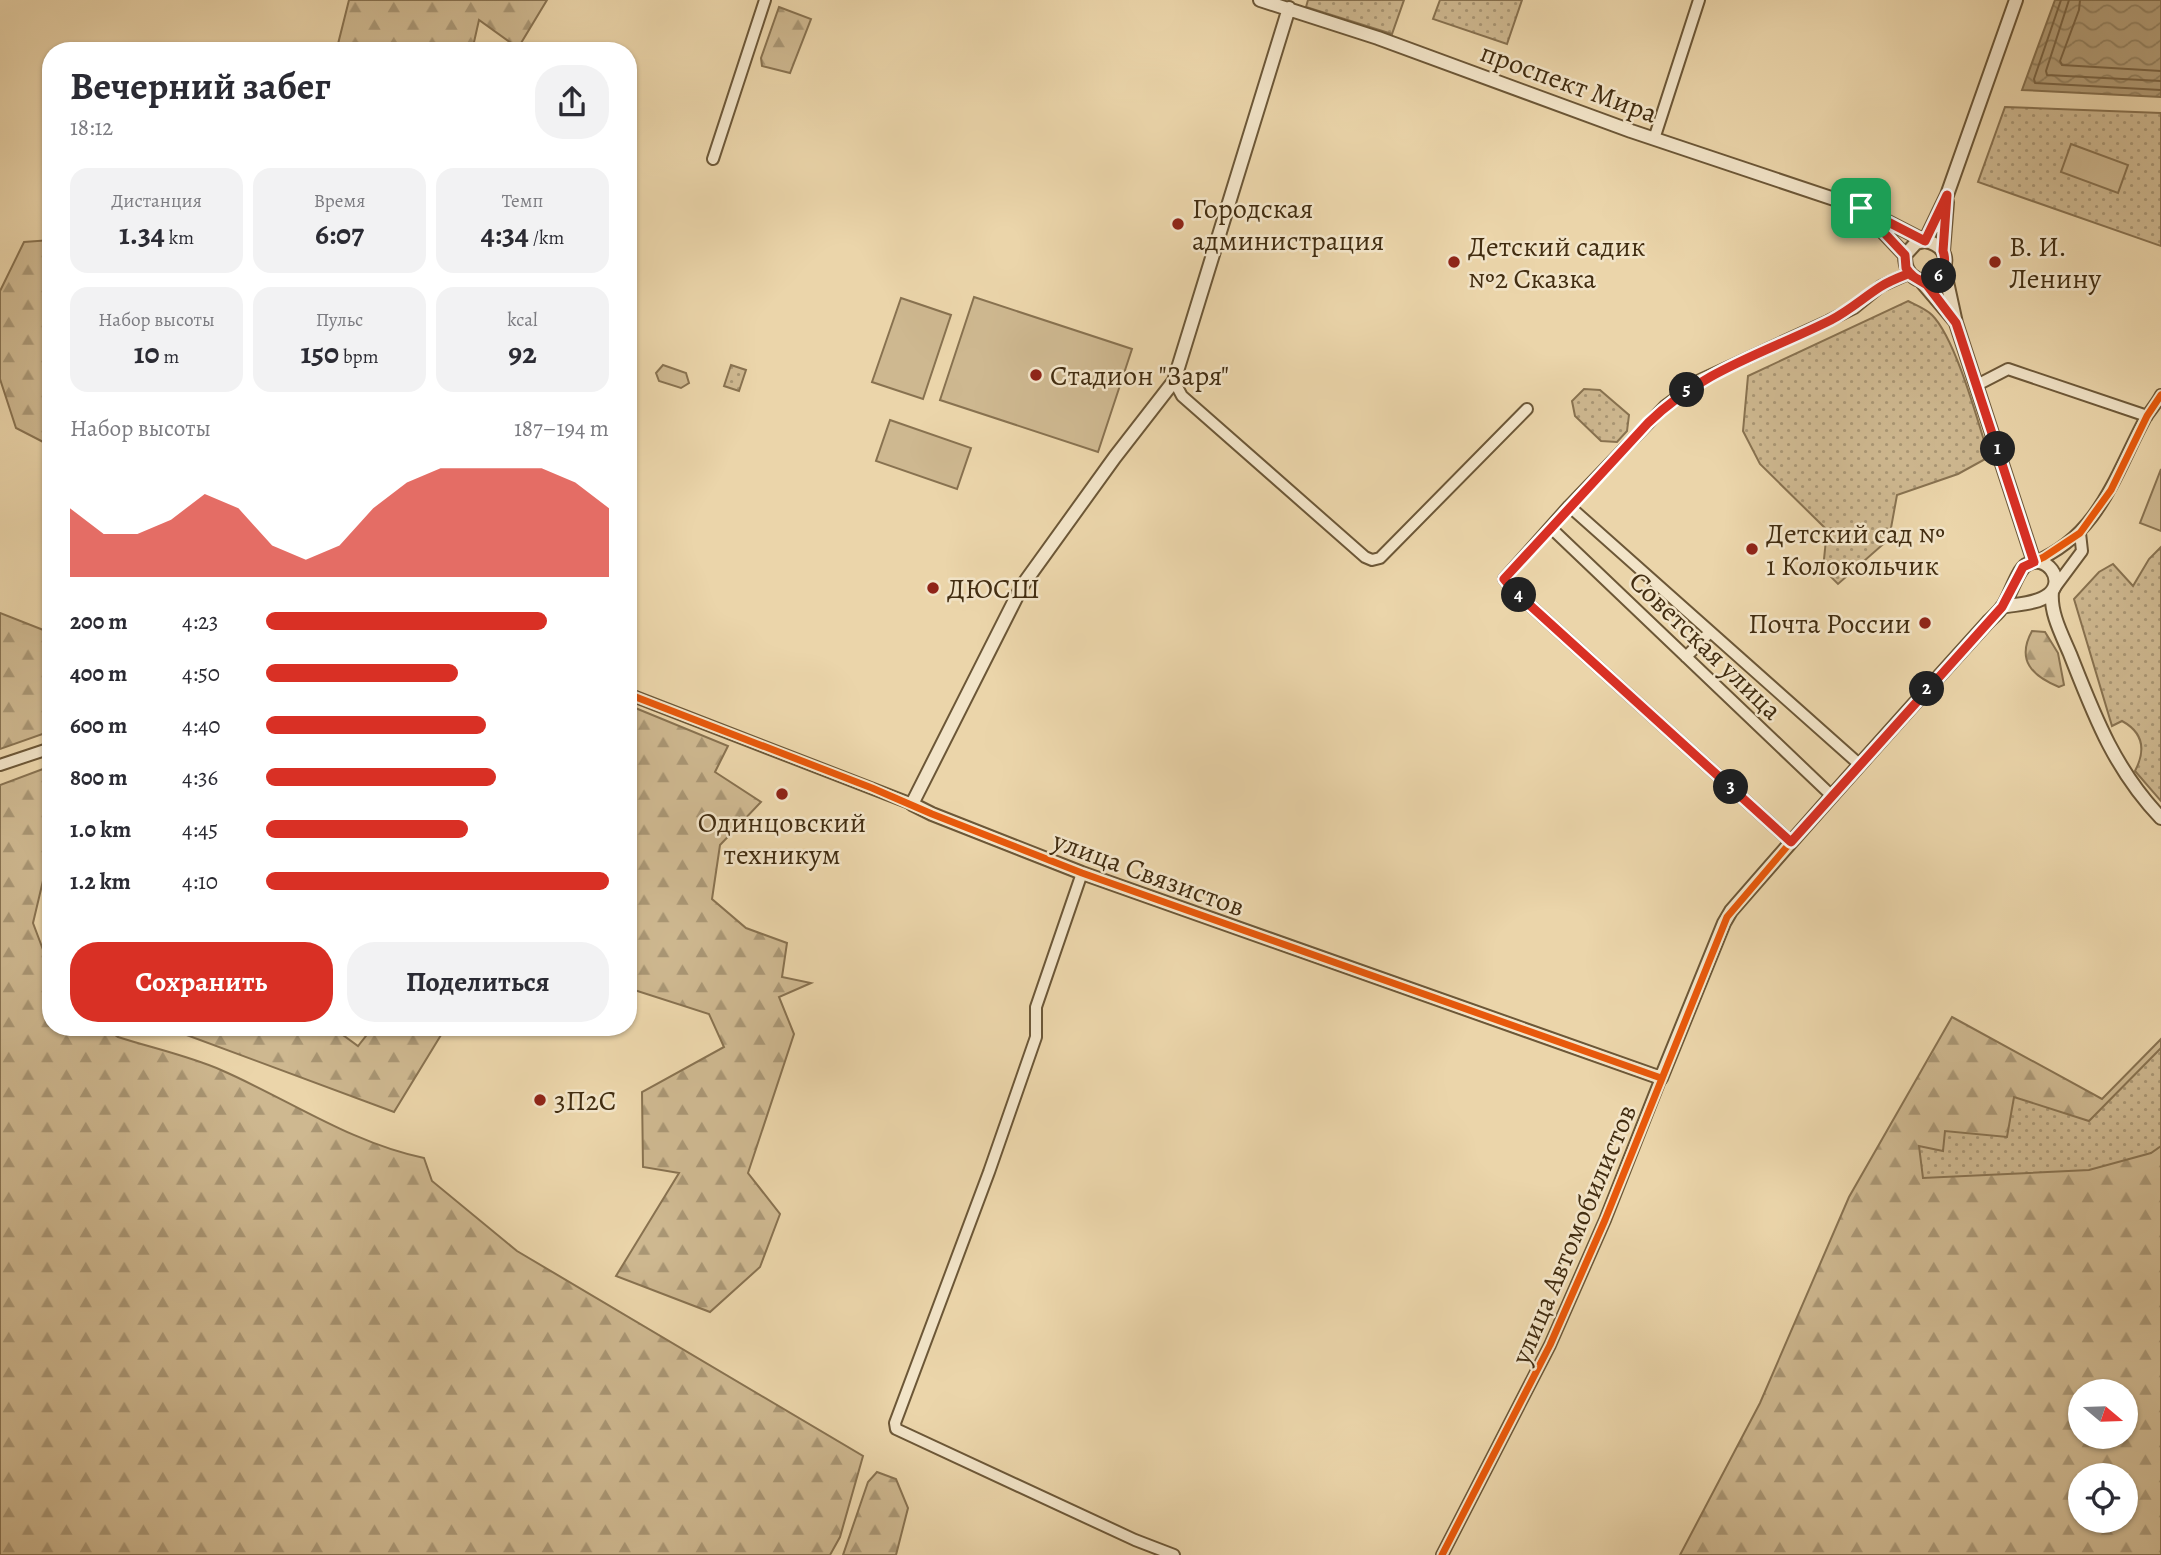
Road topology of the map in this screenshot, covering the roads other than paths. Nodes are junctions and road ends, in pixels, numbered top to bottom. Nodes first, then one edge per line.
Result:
1 (765, 0) edge
2 (1260, 0) edge
3 (1699, 0) edge
4 (2016, 0) edge
5 (1290, 4) edge
6 (1654, 139) junction
7 (713, 159) dead end
8 (1947, 195) junction
9 (1861, 208) junction
10 (1925, 241) junction
11 (1943, 251) junction
12 (1905, 255) junction
13 (1944, 268) junction
14 (1910, 273) junction
15 (1921, 281) junction
16 (1956, 323) junction
17 (1174, 381) junction
18 (1977, 385) junction
19 (2161, 395) edge
20 (1527, 410) dead end
21 (2147, 416) junction
22 (1569, 506) junction
23 (1550, 528) junction
24 (2080, 533) junction
25 (2034, 562) junction
26 (2018, 578) junction
27 (2047, 595) junction
28 (2002, 607) junction
29 (1710, 632) junction
30 (1686, 657) junction
31 (637, 697) edge
32 (42, 751) edge
33 (1859, 764) junction
34 (0, 765) edge
35 (1831, 795) junction
36 (912, 804) junction
37 (2161, 818) edge
38 (1791, 842) junction
39 (1082, 873) junction
40 (1661, 1079) junction
41 (1174, 1555) edge
42 (1441, 1555) edge

1 - 7 street
2 - 5 street, проспект Мира
3 - 6 street
4 - 8 street
5 - 6 street, проспект Мира
5 - 17 street
6 - 9 street, проспект Мира
8 - 10 street
8 - 11 street
9 - 10 street, проспект Мира
9 - 12 street, проспект Мира
10 - 11 street
10 - 12 street
11 - 13 street
12 - 14 street
13 - 15 street
13 - 16 street
14 - 15 street
14 - 22 street
15 - 16 street
16 - 18 street
17 - 20 street
17 - 36 street
18 - 21 street
18 - 25 street
19 - 21 street
21 - 24 street
22 - 23 street
22 - 29 street
23 - 30 street, Советская улица
23 - 38 street
24 - 25 street
24 - 27 street
25 - 26 street
25 - 27 street
26 - 27 street
26 - 28 street, улица Автомобилистов
27 - 28 street
27 - 37 street
28 - 33 street, улица Автомобилистов
29 - 30 street
29 - 33 street
30 - 35 street, Советская улица
31 - 36 street, улица Связистов
32 - 34 street
33 - 35 street, улица Автомобилистов
35 - 38 street, улица Автомобилистов
36 - 39 street, улица Связистов
38 - 40 street, улица Автомобилистов
39 - 40 street, улица Связистов
39 - 41 street
40 - 42 street, улица Автомобилистов

